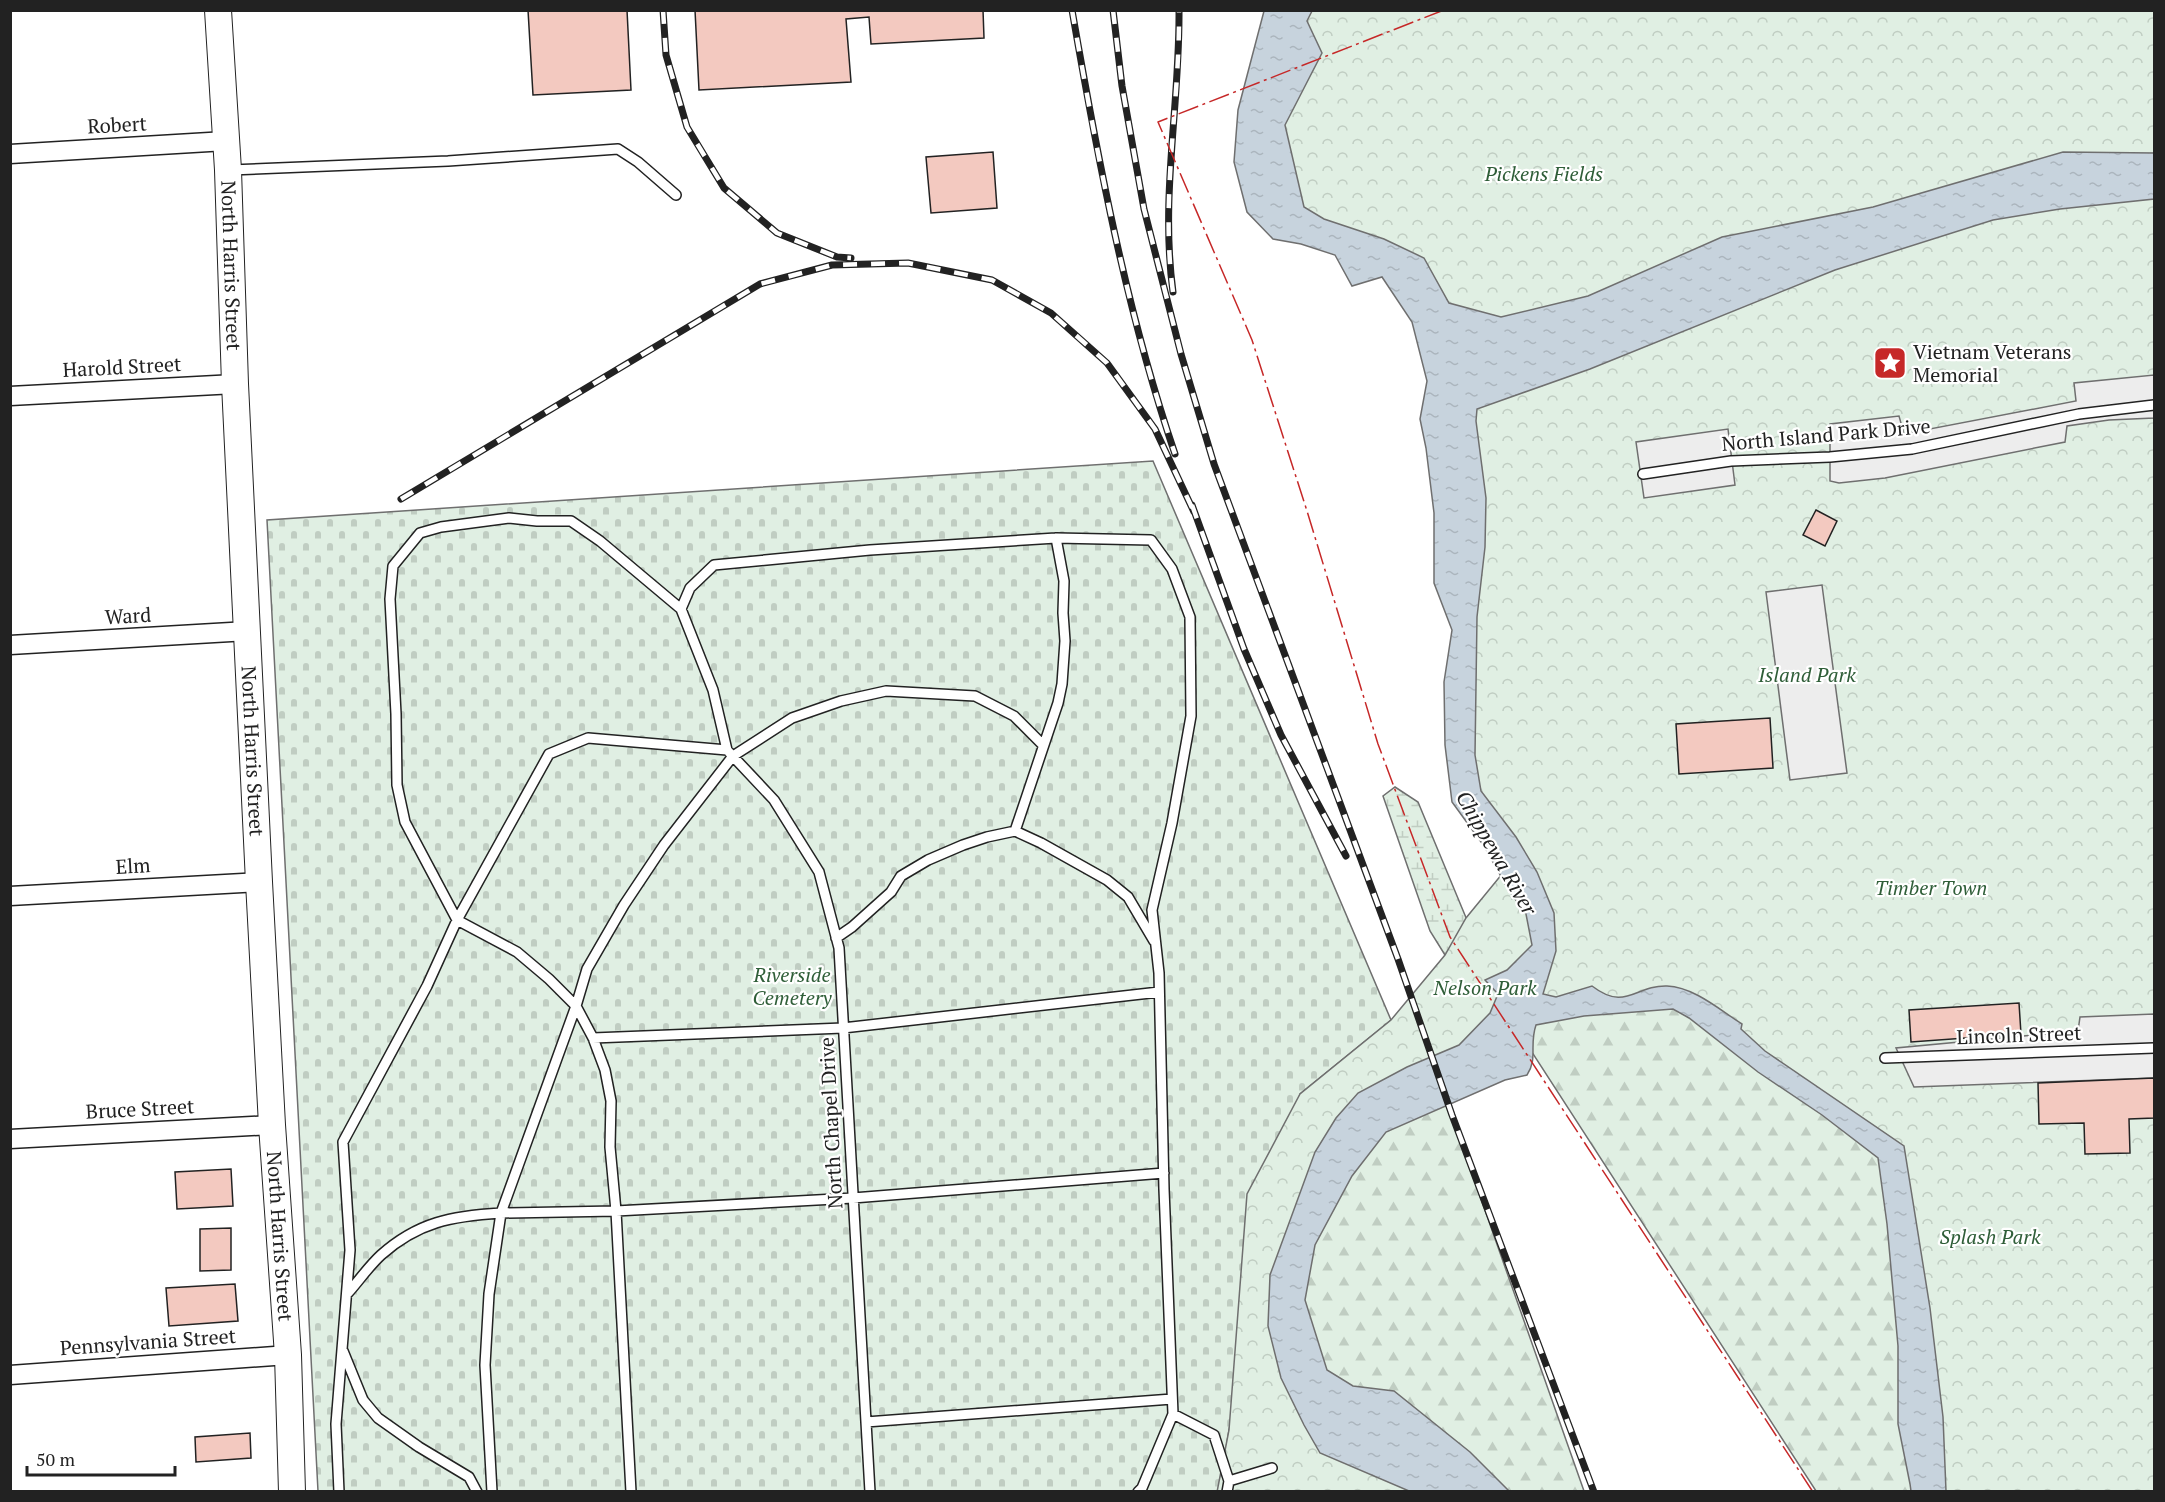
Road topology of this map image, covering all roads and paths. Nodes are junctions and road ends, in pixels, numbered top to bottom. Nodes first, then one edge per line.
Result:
1 (218, 10) edge
2 (226, 141) junction
3 (10, 154) edge
4 (228, 170) junction
5 (676, 195) dead end
6 (235, 384) junction
7 (10, 396) edge
8 (2154, 405) edge
9 (1643, 474) dead end
10 (1056, 538) junction
11 (681, 609) junction
12 (248, 631) junction
13 (10, 645) edge
14 (1043, 745) junction
15 (730, 753) junction
16 (1015, 831) junction
17 (259, 882) junction
18 (10, 896) edge
19 (457, 920) junction
20 (836, 938) junction
21 (1156, 946) junction
22 (1159, 992) junction
23 (576, 1005) junction
24 (843, 1028) junction
25 (593, 1038) junction
26 (2154, 1048) edge
27 (1885, 1058) dead end
28 (272, 1125) junction
29 (10, 1139) edge
30 (1164, 1173) junction
31 (853, 1198) junction
32 (616, 1211) junction
33 (501, 1213) junction
34 (346, 1294) junction
35 (342, 1349) junction
36 (288, 1354) junction
37 (10, 1375) edge
38 (1172, 1399) junction
39 (1173, 1414) junction
40 (866, 1422) junction
41 (1272, 1468) dead end
42 (1229, 1481) junction
43 (292, 1491) edge
44 (339, 1491) edge
45 (477, 1491) edge
46 (492, 1491) edge
47 (631, 1491) edge
48 (870, 1491) edge
49 (1138, 1491) edge
50 (1227, 1491) edge

1 - 2 street, North Harris Street
2 - 3 street, Robert
2 - 4 street, North Harris Street
4 - 5 lane
4 - 6 street, North Harris Street
6 - 7 street, Harold Street
6 - 12 street, North Harris Street
8 - 9 lane, North Island Park Drive
10 - 11 lane
10 - 14 lane
10 - 21 lane
11 - 15 lane
11 - 19 lane
12 - 13 street, Ward
12 - 17 street, North Harris Street
14 - 15 lane
14 - 16 lane
15 - 19 lane
15 - 20 lane, North Chapel Drive
15 - 23 lane
16 - 20 lane
16 - 21 lane
17 - 18 street, Elm
17 - 28 street, North Harris Street
19 - 23 lane
19 - 34 lane
20 - 24 lane, North Chapel Drive
21 - 22 lane
22 - 24 lane
22 - 30 lane
23 - 25 lane
23 - 33 lane
24 - 25 lane
24 - 31 lane, North Chapel Drive
25 - 32 lane
26 - 27 lane, Lincoln Street
28 - 29 street, Bruce Street
28 - 36 street, North Harris Street
30 - 31 lane
30 - 38 lane
31 - 32 lane
31 - 40 lane, North Chapel Drive
32 - 33 lane
32 - 47 lane
33 - 34 lane
33 - 46 lane
34 - 35 lane
35 - 44 lane
35 - 45 lane
36 - 37 street, Pennsylvania Street
36 - 43 street, North Harris Street
38 - 39 lane
38 - 40 lane
39 - 42 lane
39 - 49 lane
40 - 48 lane, North Chapel Drive
41 - 42 lane
42 - 50 lane

